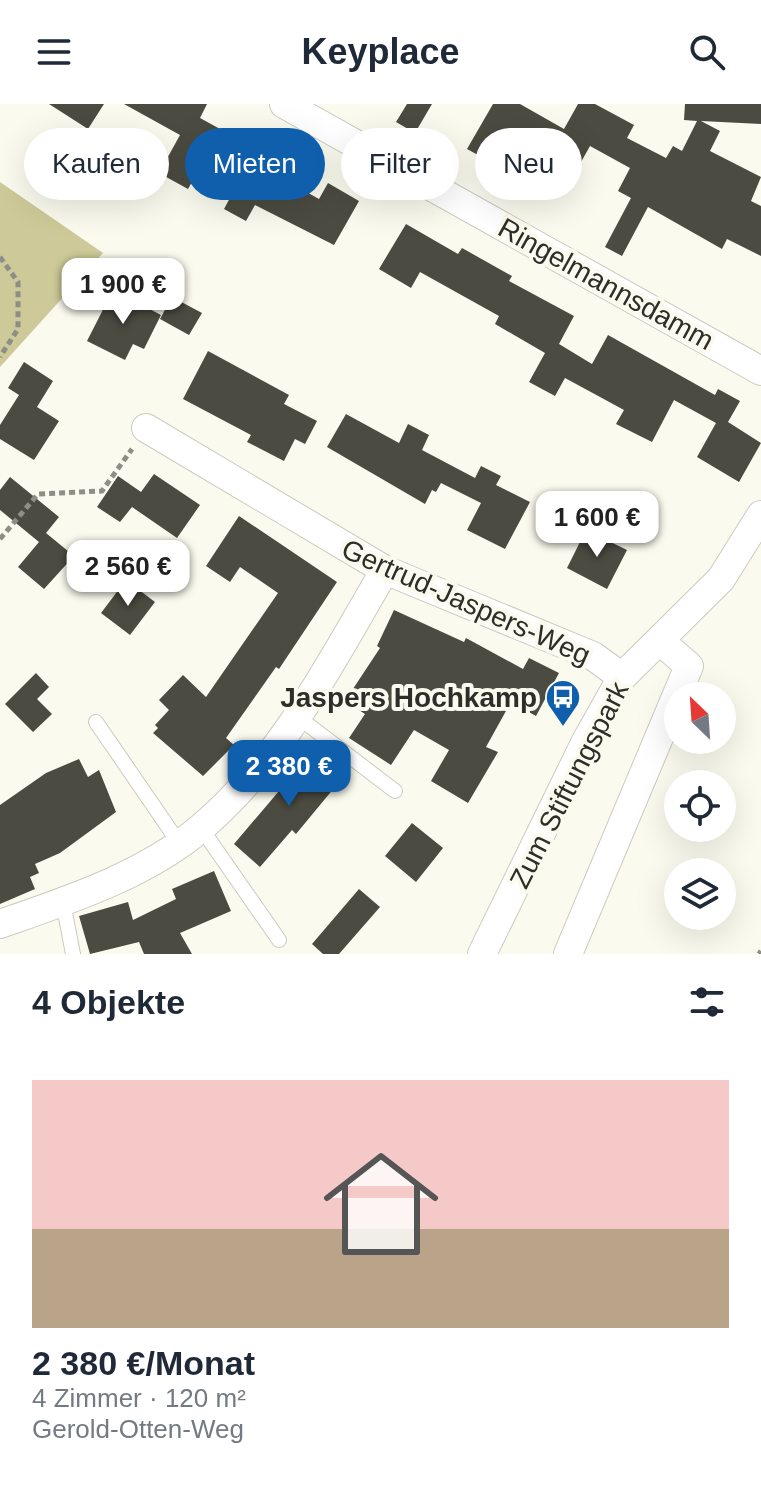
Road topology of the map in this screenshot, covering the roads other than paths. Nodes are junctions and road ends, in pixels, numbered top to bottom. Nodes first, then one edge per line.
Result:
1 (284, 104) edge
2 (761, 371) edge
3 (146, 428) road end
4 (761, 515) edge
5 (385, 570) junction
6 (660, 641) junction
7 (622, 677) junction
8 (298, 717) junction
9 (96, 722) dead end
10 (395, 791) dead end
11 (190, 835) junction
12 (63, 902) junction
13 (0, 924) edge
14 (279, 940) dead end
15 (73, 954) edge
16 (482, 954) edge
17 (568, 954) edge

1 - 2 street, Ringelmannsdamm
3 - 5 street, Gertrud-Jaspers-Weg
4 - 6 street, Zum Stiftungspark
5 - 7 street, Gertrud-Jaspers-Weg
5 - 8 street
6 - 7 street, Zum Stiftungspark
6 - 17 street
7 - 16 street, Zum Stiftungspark
8 - 10 lane
8 - 11 street
9 - 11 lane
11 - 12 street
11 - 14 lane
12 - 13 street
12 - 15 lane

